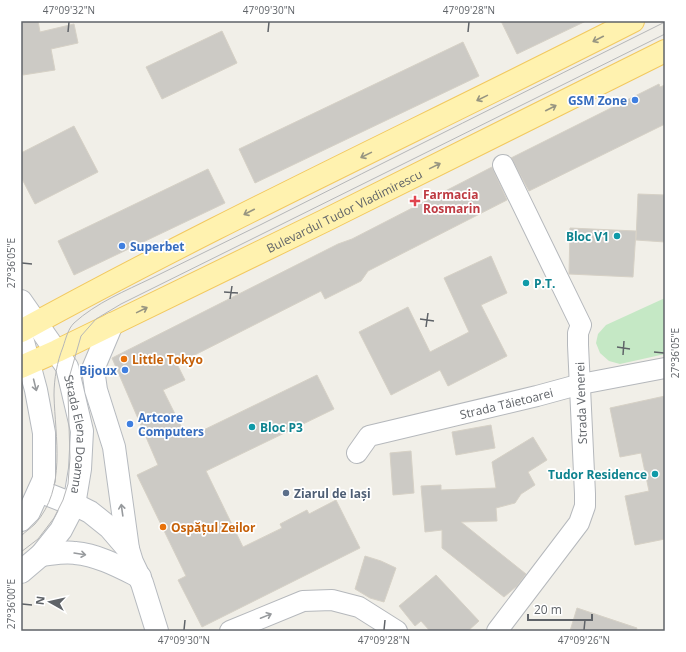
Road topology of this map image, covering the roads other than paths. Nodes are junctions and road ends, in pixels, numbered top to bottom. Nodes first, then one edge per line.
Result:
1 (633, 21) edge
2 (665, 51) edge
3 (503, 165) dead end
4 (21, 301) edge
5 (112, 324) junction
6 (26, 329) edge
7 (57, 351) junction
8 (25, 365) edge
9 (665, 368) edge
10 (581, 384) junction
11 (357, 454) dead end
12 (39, 491) junction
13 (74, 505) junction
14 (21, 520) edge
15 (128, 549) junction
16 (41, 555) junction
17 (21, 572) edge
18 (140, 577) junction
19 (157, 631) edge
20 (230, 631) edge
21 (397, 631) edge
22 (497, 631) edge

1 -> 6 main road
5 -> 2 main road, Bulevardul Tudor Vladimirescu
3 - 10 street, Strada Venerei
4 - 6 street
5 - 7 main road, Bulevardul Tudor Vladimirescu
15 -> 5 street
6 - 7 street, Strada Elena Doamna
6 - 8 street
7 - 8 main road, Bulevardul Tudor Vladimirescu
7 - 13 street, Strada Elena Doamna
8 -> 12 street
9 - 10 street, Strada Tăietoarei
10 - 11 street, Strada Tăietoarei
10 - 22 street, Strada Venerei
12 - 13 street
12 - 14 street
13 - 15 street
13 - 16 street, Strada Elena Doamna
15 - 18 street
16 - 17 street, Strada Elena Doamna
16 -> 18 street
18 - 19 street
20 -> 21 street

